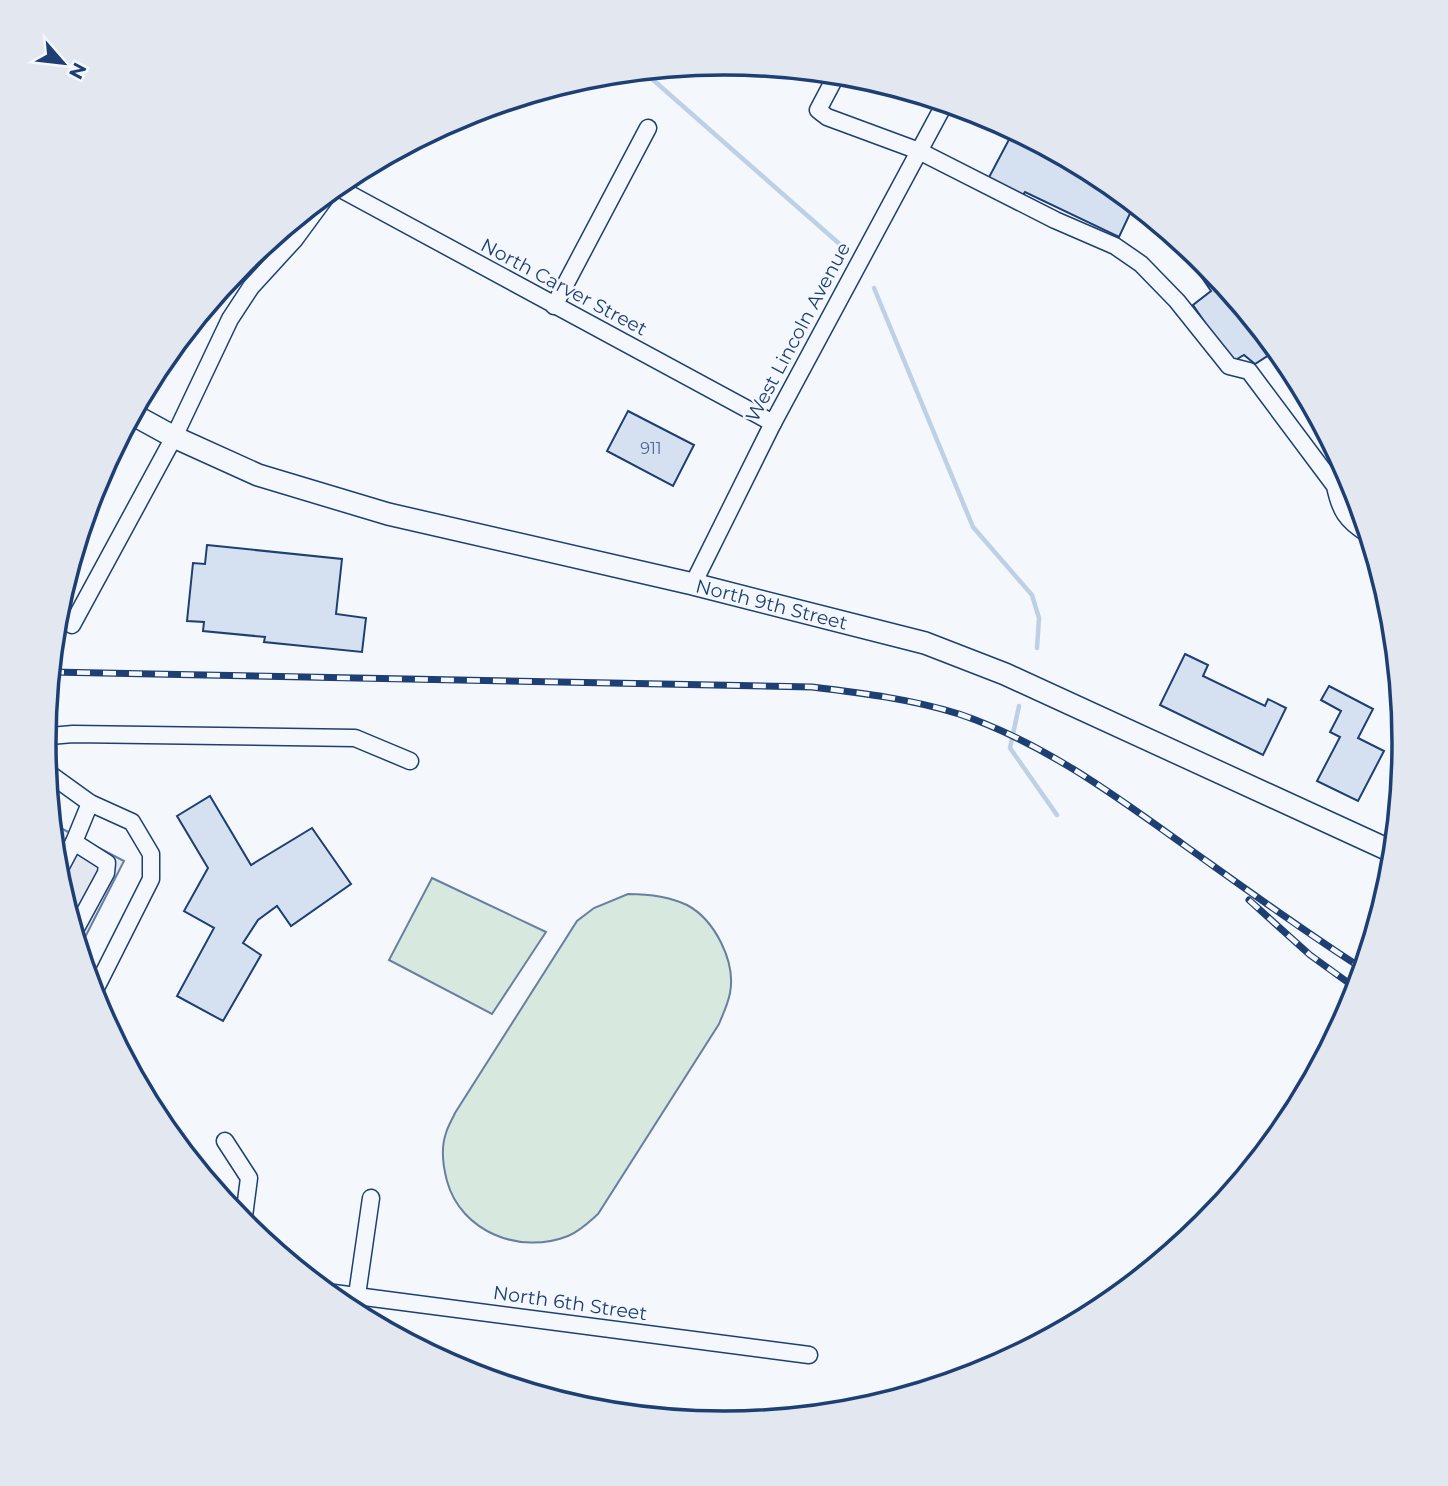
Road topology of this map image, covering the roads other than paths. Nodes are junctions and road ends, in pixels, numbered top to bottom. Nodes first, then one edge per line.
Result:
1 (832, 84) edge
2 (941, 111) edge
3 (648, 128) dead end
4 (919, 151) junction
5 (344, 194) edge
6 (310, 219) edge
7 (554, 306) junction
8 (140, 418) edge
9 (773, 423) junction
10 (174, 437) junction
11 (1356, 526) edge
12 (693, 584) junction
13 (72, 625) dead end
14 (56, 741) edge
15 (410, 761) dead end
16 (57, 779) edge
17 (90, 803) junction
18 (74, 842) junction
19 (1383, 847) edge
20 (66, 856) edge
21 (80, 920) edge
22 (100, 981) edge
23 (225, 1141) dead end
24 (371, 1198) dead end
25 (245, 1208) edge
26 (347, 1294) edge
27 (357, 1295) junction
28 (809, 1355) dead end

1 - 4 street
2 - 4 street, West Lincoln Avenue
3 - 7 street
4 - 9 street, West Lincoln Avenue
4 - 11 street
5 - 7 street, North Carver Street
6 - 10 street
7 - 9 street, North Carver Street
8 - 10 main road, North 9th Street
9 - 12 street, West Lincoln Avenue
10 - 12 main road, North 9th Street
10 - 13 street
12 - 19 main road, North 9th Street
14 - 15 street
16 - 17 street
17 - 18 street
17 - 22 street
18 - 20 street
18 - 21 street
23 - 25 street
24 - 27 street
26 - 27 street, North 6th Street
27 - 28 street, North 6th Street

